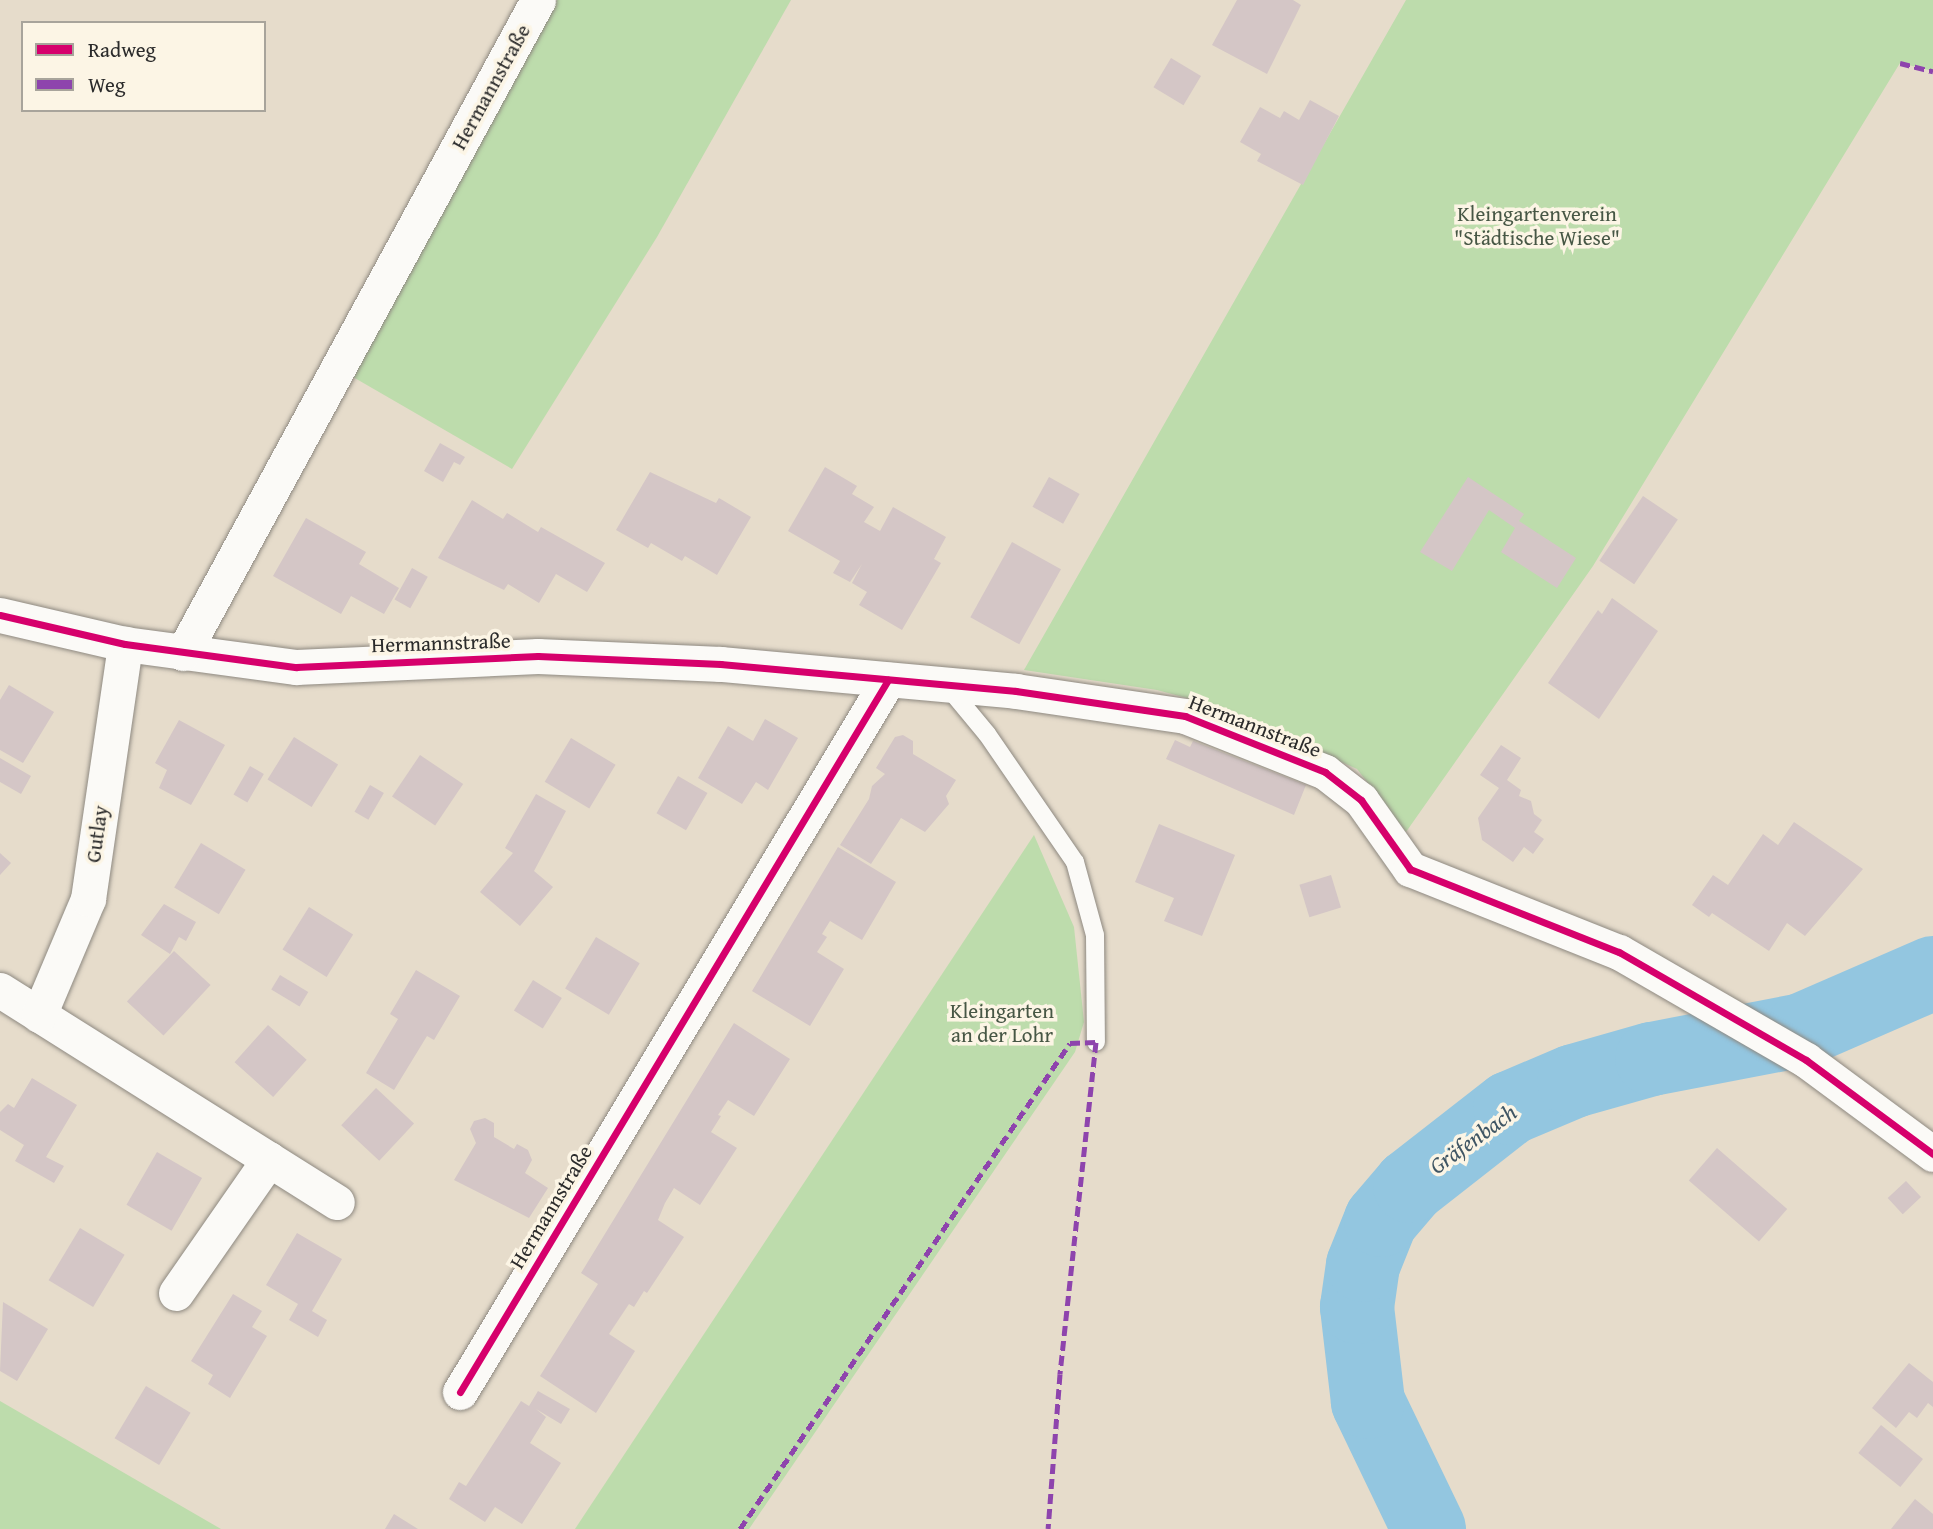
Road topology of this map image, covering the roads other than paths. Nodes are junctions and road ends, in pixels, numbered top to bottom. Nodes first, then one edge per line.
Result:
1 (538, 0) edge
2 (0, 615) edge
3 (125, 645) junction
4 (183, 653) junction
5 (888, 680) junction
6 (948, 687) junction
7 (3, 998) edge
8 (38, 1015) junction
9 (1096, 1041) dead end
10 (1933, 1154) edge
11 (268, 1159) junction
12 (337, 1202) dead end
13 (176, 1293) dead end
14 (460, 1392) dead end

1 - 4 street, Hermannstraße
2 - 3 street, Hermannstraße
3 - 4 street, Hermannstraße
3 - 8 street, Gutlay
4 - 5 street, Hermannstraße
5 - 6 street, Hermannstraße
5 - 14 street, Hermannstraße
6 - 9 lane
6 - 10 street, Hermannstraße
7 - 8 street
8 - 11 street
11 - 12 street
11 - 13 street

